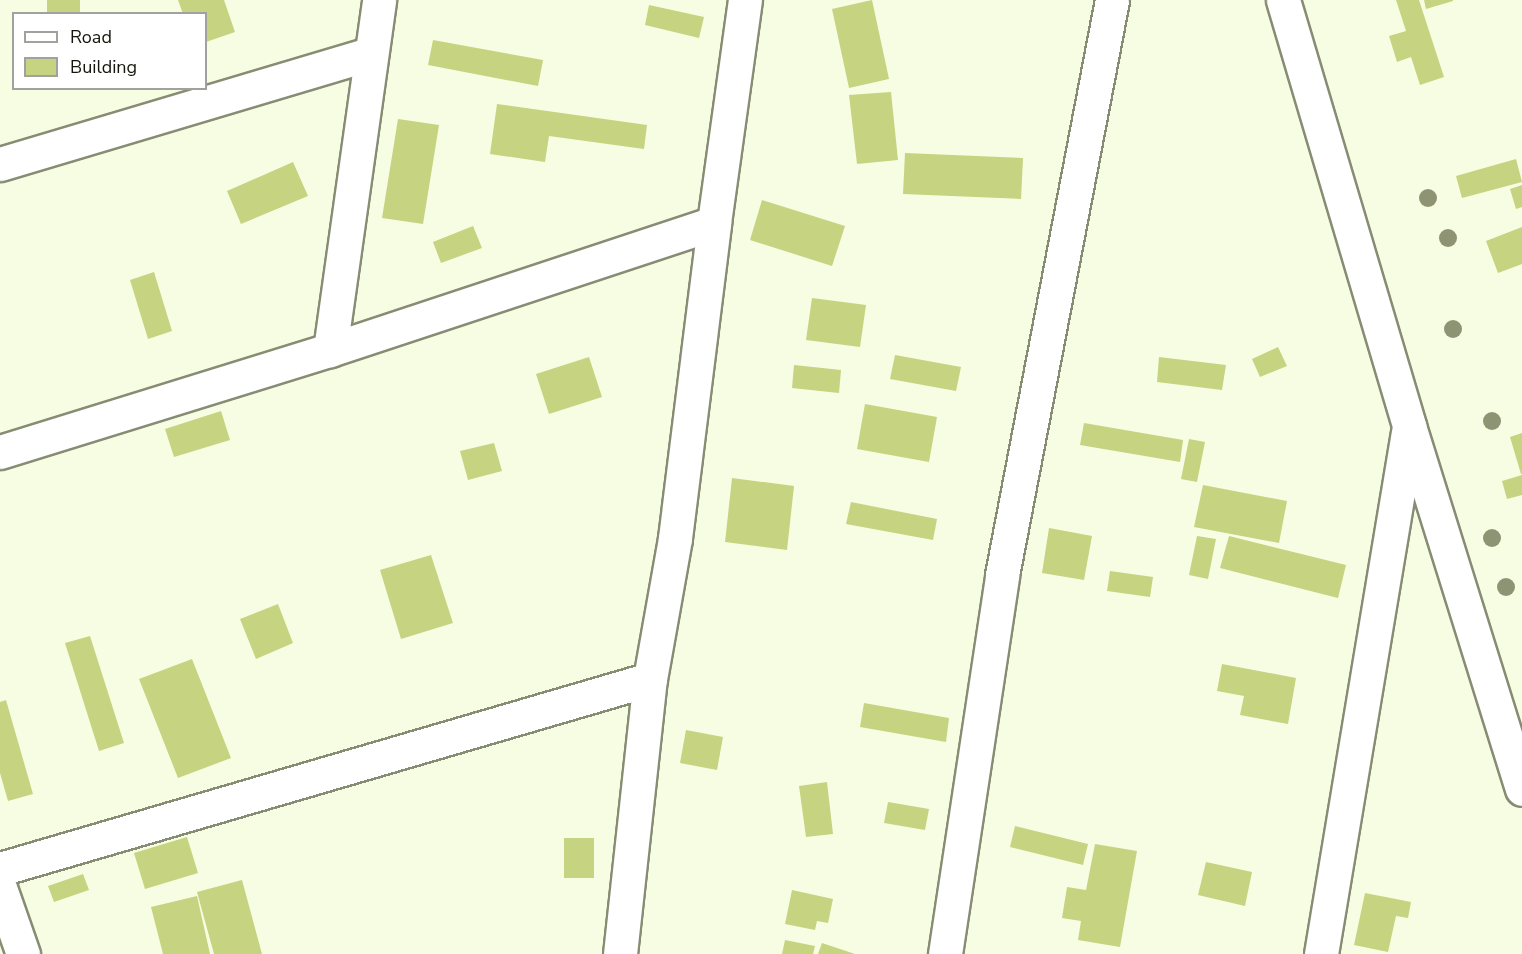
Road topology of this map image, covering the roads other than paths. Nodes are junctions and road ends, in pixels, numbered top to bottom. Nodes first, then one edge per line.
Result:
1 (379, 0) edge
2 (745, 0) edge
3 (1112, 0) edge
4 (1286, 1) edge
5 (370, 54) junction
6 (0, 164) edge
7 (714, 223) junction
8 (330, 350) junction
9 (1409, 426) junction
10 (0, 452) edge
11 (650, 679) junction
12 (1510, 707) edge
13 (1522, 789) edge
14 (0, 869) edge
15 (0, 888) edge
16 (23, 954) edge
17 (620, 954) edge
18 (945, 954) edge
19 (1321, 954) edge

1 - 5 street
2 - 7 street
3 - 18 street
4 - 9 street
5 - 6 street
5 - 8 street
7 - 8 street
7 - 11 street
8 - 10 street
9 - 12 street
9 - 19 street
11 - 14 street
11 - 17 street
12 - 13 street
15 - 16 street

